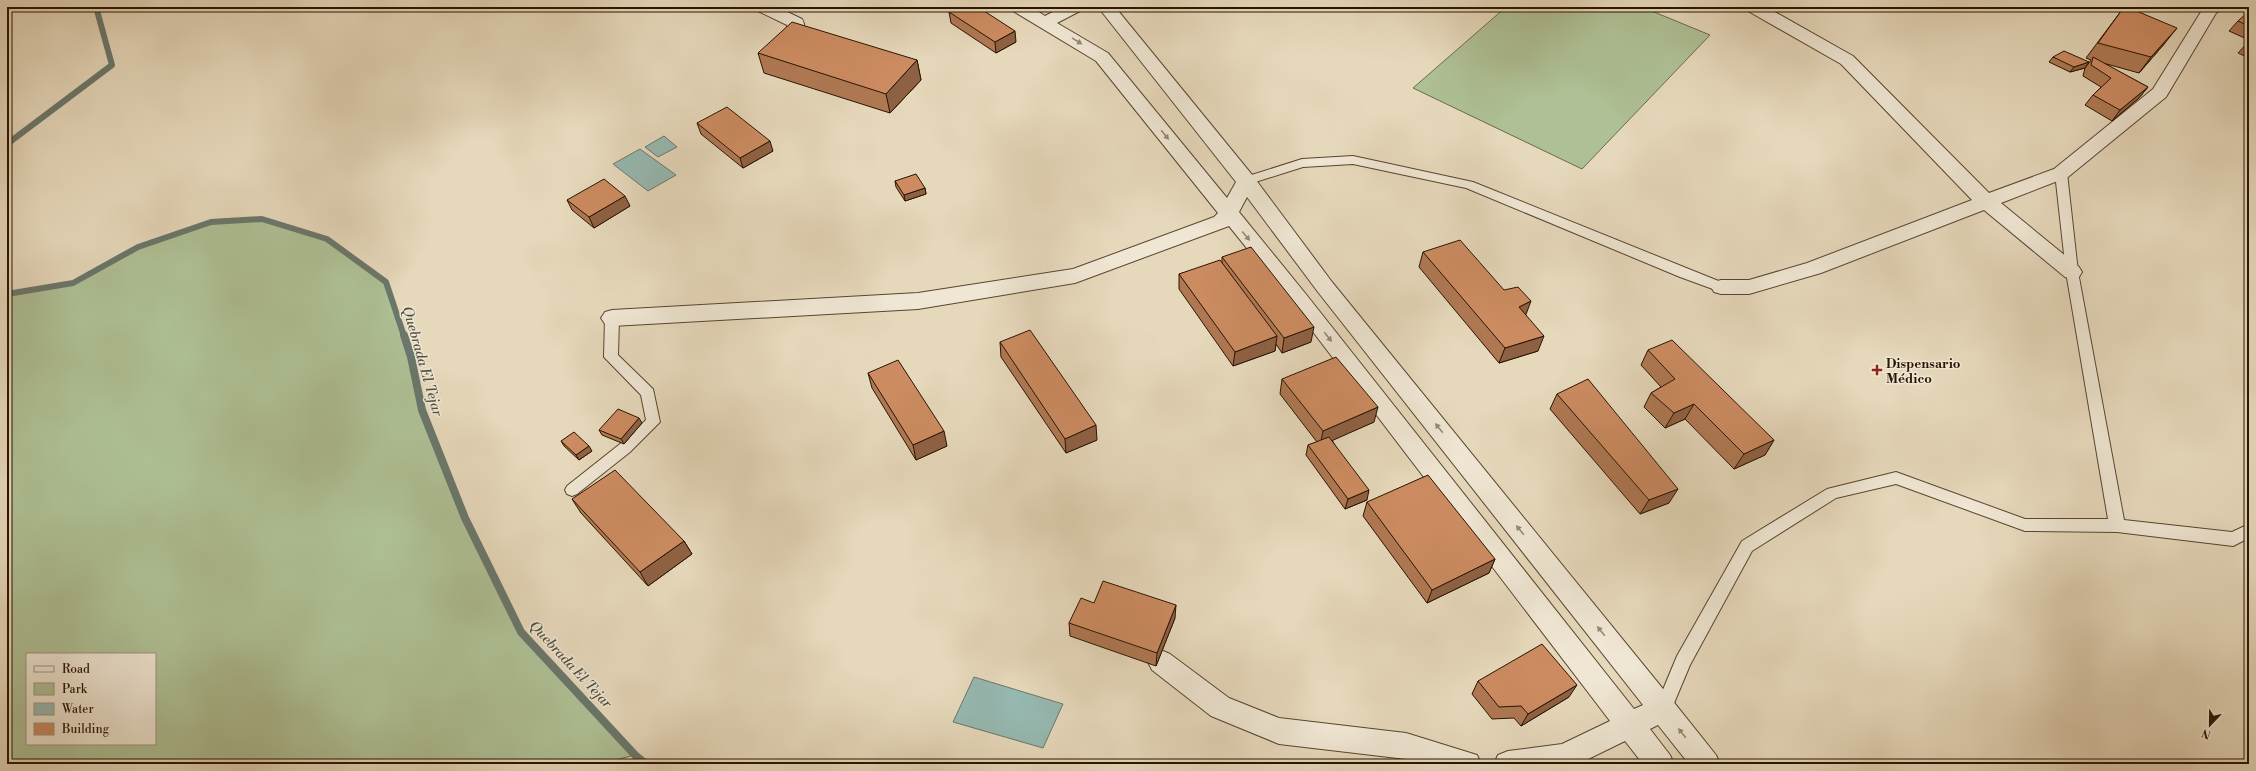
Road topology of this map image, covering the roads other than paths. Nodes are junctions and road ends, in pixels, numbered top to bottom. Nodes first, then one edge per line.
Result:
1 (764, 7) edge
2 (1019, 7) edge
3 (1074, 7) edge
4 (1106, 7) edge
5 (1754, 7) edge
6 (2216, 7) edge
7 (1046, 22) junction
8 (795, 37) edge
9 (2061, 173) junction
10 (1246, 181) junction
11 (1985, 201) junction
12 (1228, 214) junction
13 (2072, 272) junction
14 (1325, 287) junction
15 (1721, 287) joint
16 (1298, 298) junction
17 (612, 318) joint
18 (572, 490) dead end
19 (2117, 526) junction
20 (2249, 531) edge
21 (1161, 662) edge
22 (1663, 709) junction
23 (1631, 726) junction
24 (1467, 764) edge
25 (1508, 764) edge
26 (1660, 764) edge
27 (1706, 764) edge

1 - 8 street
2 - 7 street
3 - 7 street
4 - 10 street
5 - 11 street
6 - 9 street
7 -> 12 street
9 - 11 street
9 - 13 lane
10 - 12 street
10 - 14 street
10 - 15 lane
11 - 13 street
11 - 15 street
12 -> 16 street
12 - 17 street
13 - 19 lane
14 - 16 street
22 -> 14 street
16 -> 23 street
17 - 18 lane
19 - 20 lane
19 - 22 lane
21 - 24 street
22 - 23 street
27 -> 22 street
23 - 25 street
23 - 26 street

